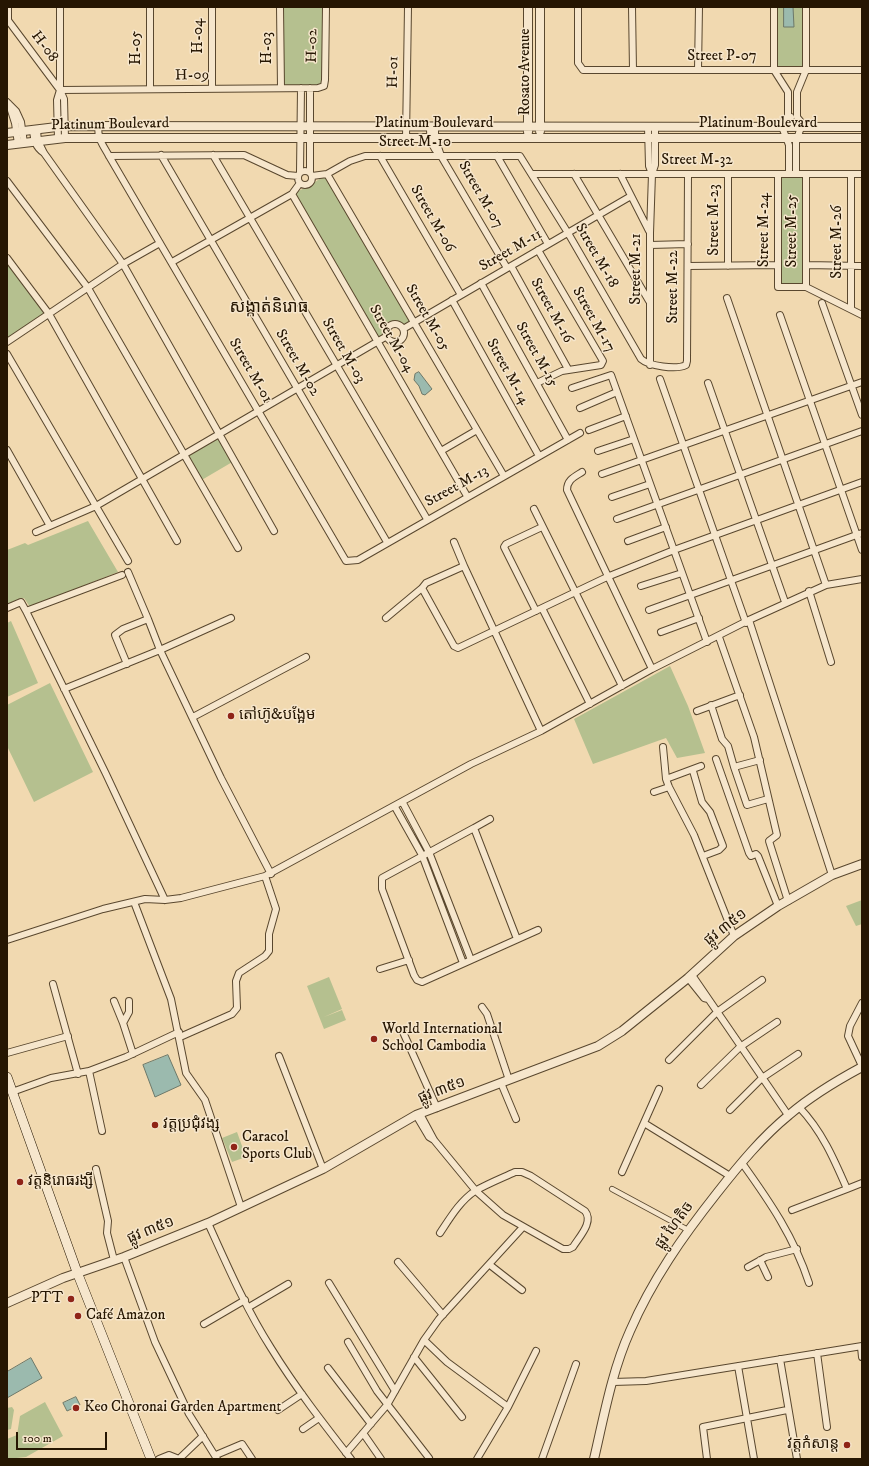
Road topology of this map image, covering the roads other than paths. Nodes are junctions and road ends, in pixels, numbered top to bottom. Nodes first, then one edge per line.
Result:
1 (8, 7) edge
2 (60, 7) edge
3 (150, 7) edge
4 (212, 7) edge
5 (280, 7) edge
6 (326, 7) edge
7 (408, 7) edge
8 (528, 7) edge
9 (540, 7) edge
10 (578, 7) edge
11 (632, 7) edge
12 (699, 7) edge
13 (774, 7) edge
14 (806, 7) edge
15 (7, 20) edge
16 (633, 70) junction
17 (698, 70) junction
18 (774, 70) junction
19 (806, 70) junction
20 (862, 70) edge
21 (324, 86) joint
22 (281, 88) junction
23 (301, 88) junction
24 (310, 88) junction
25 (150, 89) junction
26 (212, 89) junction
27 (60, 90) junction
28 (788, 92) junction
29 (797, 92) junction
30 (8, 103) edge
31 (788, 117) junction
32 (797, 117) junction
33 (100, 126) junction
34 (305, 126) junction
35 (406, 126) junction
36 (61, 127) junction
37 (432, 127) junction
38 (528, 127) junction
39 (540, 127) junction
40 (652, 127) junction
41 (782, 127) junction
42 (801, 127) junction
43 (862, 127) edge
44 (35, 130) junction
45 (19, 132) junction
46 (7, 133) edge
47 (62, 138) junction
48 (100, 138) junction
49 (305, 138) junction
50 (406, 138) junction
51 (432, 138) junction
52 (528, 138) junction
53 (540, 138) junction
54 (652, 138) junction
55 (786, 138) junction
56 (798, 138) junction
57 (862, 138) edge
58 (36, 141) junction
59 (21, 143) junction
60 (7, 145) edge
61 (108, 154) junction
62 (161, 155) junction
63 (213, 155) junction
64 (380, 156) junction
65 (442, 156) junction
66 (497, 156) junction
67 (522, 157) joint
68 (299, 174) junction
69 (311, 174) junction
70 (327, 174) junction
71 (532, 174) junction
72 (574, 174) junction
73 (620, 174) junction
74 (652, 174) junction
75 (688, 174) junction
76 (728, 174) junction
77 (778, 174) junction
78 (789, 174) junction
79 (796, 174) junction
80 (806, 174) junction
81 (850, 174) junction
82 (862, 174) edge
83 (7, 181) edge
84 (300, 183) junction
85 (292, 194) junction
86 (631, 196) junction
87 (598, 215) junction
88 (250, 218) junction
89 (568, 233) junction
90 (650, 233) junction
91 (211, 240) junction
92 (160, 243) junction
93 (548, 244) junction
94 (650, 244) junction
95 (688, 244) junction
96 (538, 250) junction
97 (7, 258) edge
98 (172, 262) junction
99 (123, 264) junction
100 (778, 265) junction
101 (806, 265) junction
102 (851, 265) junction
103 (688, 266) junction
104 (728, 266) junction
105 (862, 266) edge
106 (509, 267) junction
107 (480, 283) junction
108 (806, 287) junction
109 (88, 288) junction
110 (461, 295) junction
111 (727, 298) dead end
112 (452, 300) junction
113 (650, 302) junction
114 (822, 303) dead end
115 (851, 309) junction
116 (48, 314) junction
117 (780, 315) dead end
118 (862, 315) edge
119 (414, 322) junction
120 (403, 329) junction
121 (386, 336) junction
122 (7, 342) edge
123 (377, 342) junction
124 (7, 354) edge
125 (336, 365) junction
126 (650, 365) junction
127 (568, 369) junction
128 (660, 379) dead end
129 (537, 382) junction
130 (862, 382) edge
131 (708, 383) dead end
132 (851, 386) junction
133 (572, 388) dead end
134 (296, 389) junction
135 (617, 392) junction
136 (810, 400) junction
137 (580, 408) dead end
138 (258, 411) junction
139 (768, 415) junction
140 (862, 415) edge
141 (626, 416) junction
142 (477, 430) junction
143 (589, 430) dead end
144 (725, 430) junction
145 (862, 431) edge
146 (219, 433) junction
147 (580, 433) dead end
148 (634, 439) junction
149 (568, 440) junction
150 (825, 444) junction
151 (684, 445) junction
152 (7, 450) edge
153 (441, 451) junction
154 (598, 451) dead end
155 (184, 454) junction
156 (539, 456) junction
157 (642, 460) junction
158 (783, 460) junction
159 (582, 472) dead end
160 (602, 474) dead end
161 (741, 475) junction
162 (504, 476) junction
163 (142, 479) junction
164 (862, 482) edge
165 (650, 484) junction
166 (700, 489) junction
167 (840, 489) junction
168 (467, 496) junction
169 (612, 497) dead end
170 (658, 504) junction
171 (798, 504) junction
172 (96, 506) junction
173 (534, 509) dead end
174 (426, 519) junction
175 (618, 519) dead end
176 (756, 519) junction
177 (50, 526) junction
178 (542, 527) junction
179 (666, 527) junction
180 (274, 531) dead end
181 (36, 532) dead end
182 (715, 534) junction
183 (859, 534) edge
184 (177, 540) dead end
185 (628, 541) dead end
186 (387, 542) junction
187 (454, 542) dead end
188 (238, 548) dead end
189 (674, 550) junction
190 (814, 550) junction
191 (862, 550) edge
192 (128, 561) dead end
193 (346, 561) joint
194 (773, 565) junction
195 (464, 566) junction
196 (682, 573) junction
197 (607, 577) junction
198 (862, 579) edge
199 (732, 580) junction
200 (826, 584) junction
201 (642, 586) dead end
202 (422, 588) junction
203 (809, 591) junction
204 (577, 592) junction
205 (690, 595) junction
206 (785, 602) junction
207 (7, 608) edge
208 (539, 610) junction
209 (649, 610) dead end
210 (26, 611) junction
211 (231, 618) dead end
212 (386, 618) dead end
213 (698, 618) junction
214 (148, 619) junction
215 (747, 622) junction
216 (495, 629) junction
217 (661, 632) dead end
218 (719, 637) junction
219 (707, 642) junction
220 (160, 650) junction
221 (306, 657) dead end
222 (831, 662) dead end
223 (127, 664) junction
224 (652, 669) junction
225 (622, 686) junction
226 (64, 689) junction
227 (740, 695) junction
228 (590, 704) junction
229 (711, 706) junction
230 (697, 710) dead end
231 (193, 717) junction
232 (541, 731) junction
233 (662, 748) dead end
234 (716, 759) dead end
235 (760, 760) junction
236 (701, 766) dead end
237 (734, 767) junction
238 (693, 770) junction
239 (666, 779) junction
240 (669, 787) junction
241 (654, 792) dead end
242 (768, 799) junction
243 (403, 803) junction
244 (395, 807) junction
245 (490, 819) dead end
246 (474, 828) junction
247 (430, 852) junction
248 (422, 855) junction
249 (703, 856) junction
250 (862, 864) edge
251 (268, 875) junction
252 (832, 875) junction
253 (165, 900) junction
254 (788, 901) junction
255 (134, 902) junction
256 (778, 906) junction
257 (538, 930) dead end
258 (734, 936) junction
259 (517, 939) junction
260 (7, 940) edge
261 (409, 960) junction
262 (471, 960) junction
263 (463, 963) junction
264 (380, 969) dead end
265 (690, 977) junction
266 (762, 980) dead end
267 (53, 984) dead end
268 (114, 1001) dead end
269 (129, 1001) dead end
270 (862, 1003) edge
271 (482, 1007) dead end
272 (718, 1012) junction
273 (778, 1022) dead end
274 (123, 1023) junction
275 (403, 1032) dead end
276 (180, 1035) junction
277 (68, 1036) junction
278 (740, 1047) junction
279 (7, 1053) edge
280 (133, 1054) junction
281 (798, 1054) dead end
282 (279, 1056) dead end
283 (669, 1060) dead end
284 (862, 1066) edge
285 (89, 1071) junction
286 (78, 1074) junction
287 (7, 1077) edge
288 (762, 1078) junction
289 (505, 1082) junction
290 (701, 1085) dead end
291 (659, 1089) dead end
292 (12, 1092) junction
293 (799, 1106) junction
294 (437, 1108) junction
295 (730, 1110) dead end
296 (418, 1114) junction
297 (788, 1115) junction
298 (516, 1118) dead end
299 (644, 1124) junction
300 (102, 1131) dead end
301 (742, 1162) junction
302 (96, 1169) dead end
303 (323, 1169) junction
304 (622, 1172) dead end
305 (730, 1176) junction
306 (862, 1183) edge
307 (612, 1189) dead end
308 (847, 1189) junction
309 (476, 1191) junction
310 (241, 1207) junction
311 (792, 1210) dead end
312 (208, 1223) junction
313 (523, 1227) junction
314 (688, 1230) junction
315 (440, 1233) dead end
316 (797, 1249) junction
317 (124, 1257) junction
318 (114, 1260) junction
319 (760, 1260) junction
320 (398, 1262) dead end
321 (490, 1265) junction
322 (748, 1267) dead end
323 (77, 1272) junction
324 (768, 1277) dead end
325 (329, 1283) dead end
326 (809, 1283) dead end
327 (288, 1284) dead end
328 (522, 1290) dead end
329 (245, 1300) junction
330 (7, 1303) edge
331 (248, 1307) junction
332 (443, 1315) junction
333 (204, 1324) dead end
334 (424, 1340) junction
335 (348, 1342) dead end
336 (861, 1346) edge
337 (536, 1351) dead end
338 (817, 1353) junction
339 (414, 1357) junction
340 (862, 1357) edge
341 (780, 1359) junction
342 (576, 1364) dead end
343 (738, 1366) junction
344 (328, 1368) dead end
345 (613, 1382) junction
346 (395, 1391) junction
347 (302, 1394) junction
348 (387, 1404) junction
349 (508, 1407) junction
350 (278, 1410) dead end
351 (787, 1410) junction
352 (462, 1417) dead end
353 (320, 1418) junction
354 (749, 1418) junction
355 (371, 1424) junction
356 (827, 1427) dead end
357 (303, 1429) dead end
358 (363, 1433) junction
359 (203, 1436) junction
360 (346, 1453) junction
361 (216, 1457) edge
362 (428, 1458) dead end
363 (151, 1459) edge
364 (159, 1459) edge
365 (179, 1459) edge
366 (252, 1459) edge
367 (351, 1459) edge
368 (381, 1459) edge
369 (477, 1459) edge
370 (542, 1459) edge
371 (594, 1459) edge
372 (707, 1459) edge
373 (754, 1459) edge
374 (797, 1459) edge

1 - 15 street
2 - 27 street
3 - 25 street, H-05
4 - 26 street, H-04
5 - 22 street, H-03
6 - 21 street, H-02
7 - 35 street, H-01
8 - 38 street, Rosato Avenue
9 - 39 street, Rosato Avenue
10 - 16 street, Street P-07
11 - 16 street
12 - 17 street
13 - 18 street
14 - 19 street
15 - 27 street, H-08
16 - 17 street, Street P-07
17 - 18 street, Street P-07
18 - 19 street, Street P-07
18 - 28 street
19 - 20 street, Street P-07
19 - 29 street
21 - 24 street, H-09
22 - 23 street, H-09
22 - 26 street, H-09
23 - 24 street, H-09
23 - 34 street
24 - 34 street
25 - 26 street, H-09
25 - 27 street, H-09
27 - 36 street
28 - 29 street
28 - 31 street
29 - 32 street
30 - 45 street
31 - 32 street
31 - 41 street
32 - 42 street
33 - 34 street, Platinum Boulevard
33 - 36 street, Platinum Boulevard
33 - 48 street
34 - 35 street, Platinum Boulevard
34 - 49 street
35 - 37 street, Platinum Boulevard
35 - 50 street, H-01
36 - 44 street, Platinum Boulevard
36 - 47 street
37 - 38 street, Platinum Boulevard
37 - 51 street
38 - 39 street, Platinum Boulevard
38 - 52 street, Rosato Avenue
39 - 40 street, Platinum Boulevard
39 - 53 street, Rosato Avenue
40 - 41 street, Platinum Boulevard
40 - 54 street, Street M-21
41 - 42 street, Platinum Boulevard
41 - 55 street
42 - 43 street, Platinum Boulevard
42 - 56 street
44 - 45 street, Platinum Boulevard
44 - 58 street
45 - 46 street, Platinum Boulevard
45 - 59 street
47 - 48 street, Platinum Boulevard
47 - 58 street, Platinum Boulevard
48 - 49 street, Platinum Boulevard
48 - 61 street, Street M-01
49 - 50 street, Platinum Boulevard
49 - 68 street
49 - 69 street
50 - 51 street, Platinum Boulevard
51 - 52 street, Platinum Boulevard
51 - 65 street, Street M-07
52 - 53 street, Platinum Boulevard
53 - 54 street, Platinum Boulevard
54 - 55 street, Platinum Boulevard
54 - 74 street, Street M-21
55 - 56 street, Platinum Boulevard
55 - 78 street
56 - 57 street, Platinum Boulevard
56 - 79 street
58 - 59 street, Platinum Boulevard
58 - 99 street
59 - 60 street, Platinum Boulevard
61 - 62 street, Street M-10
61 - 92 street, Street M-01
62 - 63 street, Street M-10
62 - 91 street, Street M-02
63 - 68 street, Street M-10
63 - 88 street, Street M-03
64 - 65 street, Street M-10
64 - 70 street, Street M-10
64 - 110 street, Street M-06
65 - 66 street, Street M-10
65 - 106 street, Street M-07
66 - 67 street, Street M-10
66 - 93 street
67 - 71 street, Street M-18
68 - 69 street, Street M-10
68 - 84 street
69 - 70 street, Street M-10
69 - 84 street
70 - 119 street, Street M-05
71 - 72 street, Street M-32
71 - 89 street, Street M-18
72 - 73 street, Street M-32
72 - 87 street
73 - 74 street, Street M-32
73 - 86 street
74 - 75 street, Street M-32
74 - 90 street, Street M-21
75 - 76 street, Street M-32
75 - 95 street, Street M-22
76 - 77 street, Street M-32
76 - 104 street, Street M-23
77 - 78 street, Street M-32
77 - 100 street, Street M-24
78 - 79 street, Street M-32
79 - 80 street, Street M-32
80 - 81 street, Street M-32
80 - 101 street, Street M-25
81 - 82 street, Street M-32
81 - 102 street, Street M-26
83 - 109 street
84 - 85 street
85 - 88 street
85 - 123 street, Street M-04
86 - 87 street, Street M-11
86 - 90 street
87 - 89 street, Street M-11
87 - 113 street
88 - 91 street
88 - 125 street, Street M-03
89 - 93 street, Street M-11
89 - 126 street, Street M-18
90 - 94 street, Street M-21
91 - 98 street
91 - 134 street, Street M-02
92 - 98 street, Street M-01
92 - 99 street
93 - 96 street, Street M-11
94 - 95 street
94 - 113 street, Street M-21
95 - 103 street, Street M-22
96 - 106 street, Street M-11
96 - 127 street, Street M-17
97 - 116 street
98 - 138 street, Street M-01
99 - 109 street
99 - 146 street
100 - 104 street
100 - 108 street, Street M-24
101 - 102 street
101 - 108 street, Street M-25
102 - 105 street
102 - 115 street, Street M-26
103 - 104 street
103 - 126 street, Street M-22
106 - 107 street, Street M-11
106 - 127 street, Street M-16
107 - 110 street, Street M-11
107 - 129 street, Street M-15
108 - 115 street
109 - 116 street
109 - 155 street
110 - 112 street, Street M-11
111 - 139 street
112 - 119 street, Street M-11
112 - 156 street, Street M-14
113 - 126 street, Street M-21
114 - 132 street
115 - 118 street
116 - 122 street
116 - 163 street
117 - 136 street
119 - 120 street, Street M-11
119 - 142 street, Street M-05
120 - 121 street
120 - 121 street
121 - 123 street
123 - 125 street
123 - 153 street, Street M-04
124 - 172 street
125 - 134 street
125 - 174 street, Street M-03
127 - 129 street, Street M-17
128 - 151 street
129 - 149 street, Street M-15
130 - 132 street
131 - 144 street
132 - 136 street
132 - 140 street
133 - 135 street
134 - 138 street
134 - 186 street, Street M-02
135 - 137 street
135 - 141 street
136 - 139 street
136 - 150 street
138 - 146 street
138 - 193 street, Street M-01
139 - 144 street
139 - 158 street
141 - 143 street
141 - 148 street
142 - 153 street
142 - 162 street, Street M-05
144 - 151 street
144 - 161 street
145 - 150 street
146 - 155 street
146 - 180 street
147 - 149 street, Street M-13
148 - 154 street
148 - 157 street
149 - 156 street, Street M-13
150 - 158 street
150 - 167 street
151 - 157 street
151 - 166 street
152 - 177 street
153 - 168 street, Street M-04
155 - 163 street
155 - 188 street
156 - 162 street, Street M-13
157 - 160 street
157 - 165 street
158 - 161 street
158 - 171 street
159 - 197 street
161 - 166 street
161 - 176 street
162 - 168 street, Street M-13
163 - 172 street
163 - 184 street
164 - 167 street
165 - 169 street
165 - 170 street
166 - 170 street
166 - 182 street
167 - 171 street
167 - 183 street
168 - 174 street, Street M-13
170 - 175 street
170 - 179 street
171 - 176 street
171 - 190 street
172 - 177 street
172 - 192 street
173 - 178 street
174 - 186 street, Street M-13
176 - 182 street
176 - 194 street
177 - 181 street
178 - 204 street
178 - 208 street
179 - 185 street
179 - 189 street
182 - 189 street
182 - 199 street
183 - 190 street
183 - 191 street
186 - 193 street, Street M-13
187 - 195 street
189 - 196 street
189 - 197 street
190 - 194 street
190 - 200 street
194 - 199 street
194 - 206 street
195 - 202 street
195 - 216 street
196 - 201 street
196 - 205 street
197 - 204 street
197 - 224 street
198 - 200 street
199 - 205 street
199 - 215 street
200 - 203 street
202 - 212 street
202 - 216 street
203 - 206 street
203 - 222 street
204 - 208 street
204 - 225 street
205 - 209 street
205 - 213 street
206 - 215 street
207 - 210 street
208 - 216 street
208 - 228 street
210 - 214 street
210 - 226 street
211 - 220 street
213 - 217 street
213 - 219 street
214 - 220 street
214 - 223 street
215 - 218 street
215 - 252 street
216 - 232 street
218 - 219 street
218 - 227 street
219 - 224 street
220 - 223 street
220 - 231 street
221 - 231 street
223 - 226 street
224 - 225 street
225 - 228 street
226 - 253 street
227 - 229 street
227 - 235 street
228 - 232 street
229 - 230 street
229 - 237 street
231 - 251 street
232 - 243 street
233 - 239 street
234 - 256 street
235 - 237 street
235 - 242 street
236 - 238 street
237 - 242 street
238 - 239 street
238 - 249 street
239 - 240 street
240 - 241 street
240 - 249 street
242 - 254 street
243 - 244 street
243 - 247 street
244 - 248 street
244 - 251 street
245 - 246 street
246 - 247 street
246 - 259 street
247 - 248 street
247 - 262 street
248 - 261 street
248 - 263 street
249 - 258 street
250 - 252 street, ផ្លូវ ៣៥១
251 - 253 street
251 - 276 street
252 - 254 street, ផ្លូវ ៣៥១
253 - 255 street
254 - 256 street, ផ្លូវ ៣៥១
255 - 260 street
255 - 276 street
256 - 258 street, ផ្លូវ ៣៥១
257 - 259 street
258 - 265 street, ផ្លូវ ៣៥១
259 - 262 street
261 - 263 street
261 - 264 street
262 - 263 street
265 - 272 street
265 - 289 street, ផ្លូវ ៣៥១
266 - 272 street
267 - 277 street
268 - 274 street
269 - 274 street
270 - 284 street
271 - 289 street
272 - 278 street
272 - 283 street
273 - 278 street
274 - 280 street
275 - 294 street
276 - 280 street
276 - 310 street
277 - 279 street
277 - 286 street
278 - 288 street
278 - 290 street
280 - 285 street
281 - 288 street
282 - 303 street
284 - 293 street, ផ្លូវ ហៃតិច
285 - 286 street
285 - 300 street
286 - 292 street
287 - 292 main road
288 - 295 street
288 - 297 street
289 - 294 street, ផ្លូវ ៣៥១
289 - 298 street
291 - 299 street
292 - 323 main road
293 - 297 street, ផ្លូវ ហៃតិច
293 - 308 street
294 - 296 street, ផ្លូវ ៣៥១
296 - 303 street, ផ្លូវ ៣៥១
296 - 309 street
297 - 301 street, ផ្លូវ ហៃតិច
299 - 304 street
299 - 305 street
301 - 305 street, ផ្លូវ ហៃតិច
301 - 316 street
302 - 318 street
303 - 310 street, ផ្លូវ ៣៥១
305 - 314 street, ផ្លូវ ហៃតិច
306 - 308 street
307 - 314 street
308 - 311 street
309 - 313 street
309 - 313 street
309 - 315 street
310 - 312 street, ផ្លូវ ៣៥១
312 - 317 street, ផ្លូវ ៣៥១
312 - 329 street
313 - 321 street
314 - 345 street, ផ្លូវ ហៃតិច
316 - 319 street
316 - 326 street
317 - 318 street, ផ្លូវ ៣៥១
317 - 359 street
318 - 323 street, ផ្លូវ ៣៥១
319 - 322 street
319 - 324 street
320 - 332 street
321 - 328 street
321 - 332 street
323 - 330 street, ផ្លូវ ៣៥១
323 - 363 main road
325 - 346 street
327 - 331 street
329 - 331 street
329 - 333 street
331 - 347 street
332 - 334 street
334 - 339 street
334 - 349 street
335 - 348 street
336 - 338 street
336 - 340 street
337 - 349 street
338 - 341 street
338 - 356 street
339 - 346 street
339 - 352 street
341 - 343 street
341 - 351 street
342 - 370 street
343 - 345 street
343 - 354 street
344 - 355 street
345 - 371 street, ផ្លូវ ហៃតិច
346 - 348 street
347 - 350 street
347 - 353 street
348 - 355 street
348 - 362 street
349 - 369 street
351 - 354 street
351 - 374 street
353 - 357 street
353 - 360 street
354 - 372 street
354 - 373 street
355 - 358 street
358 - 360 street
358 - 368 street
359 - 361 street
359 - 365 street
360 - 367 street
361 - 366 street
364 - 365 street

